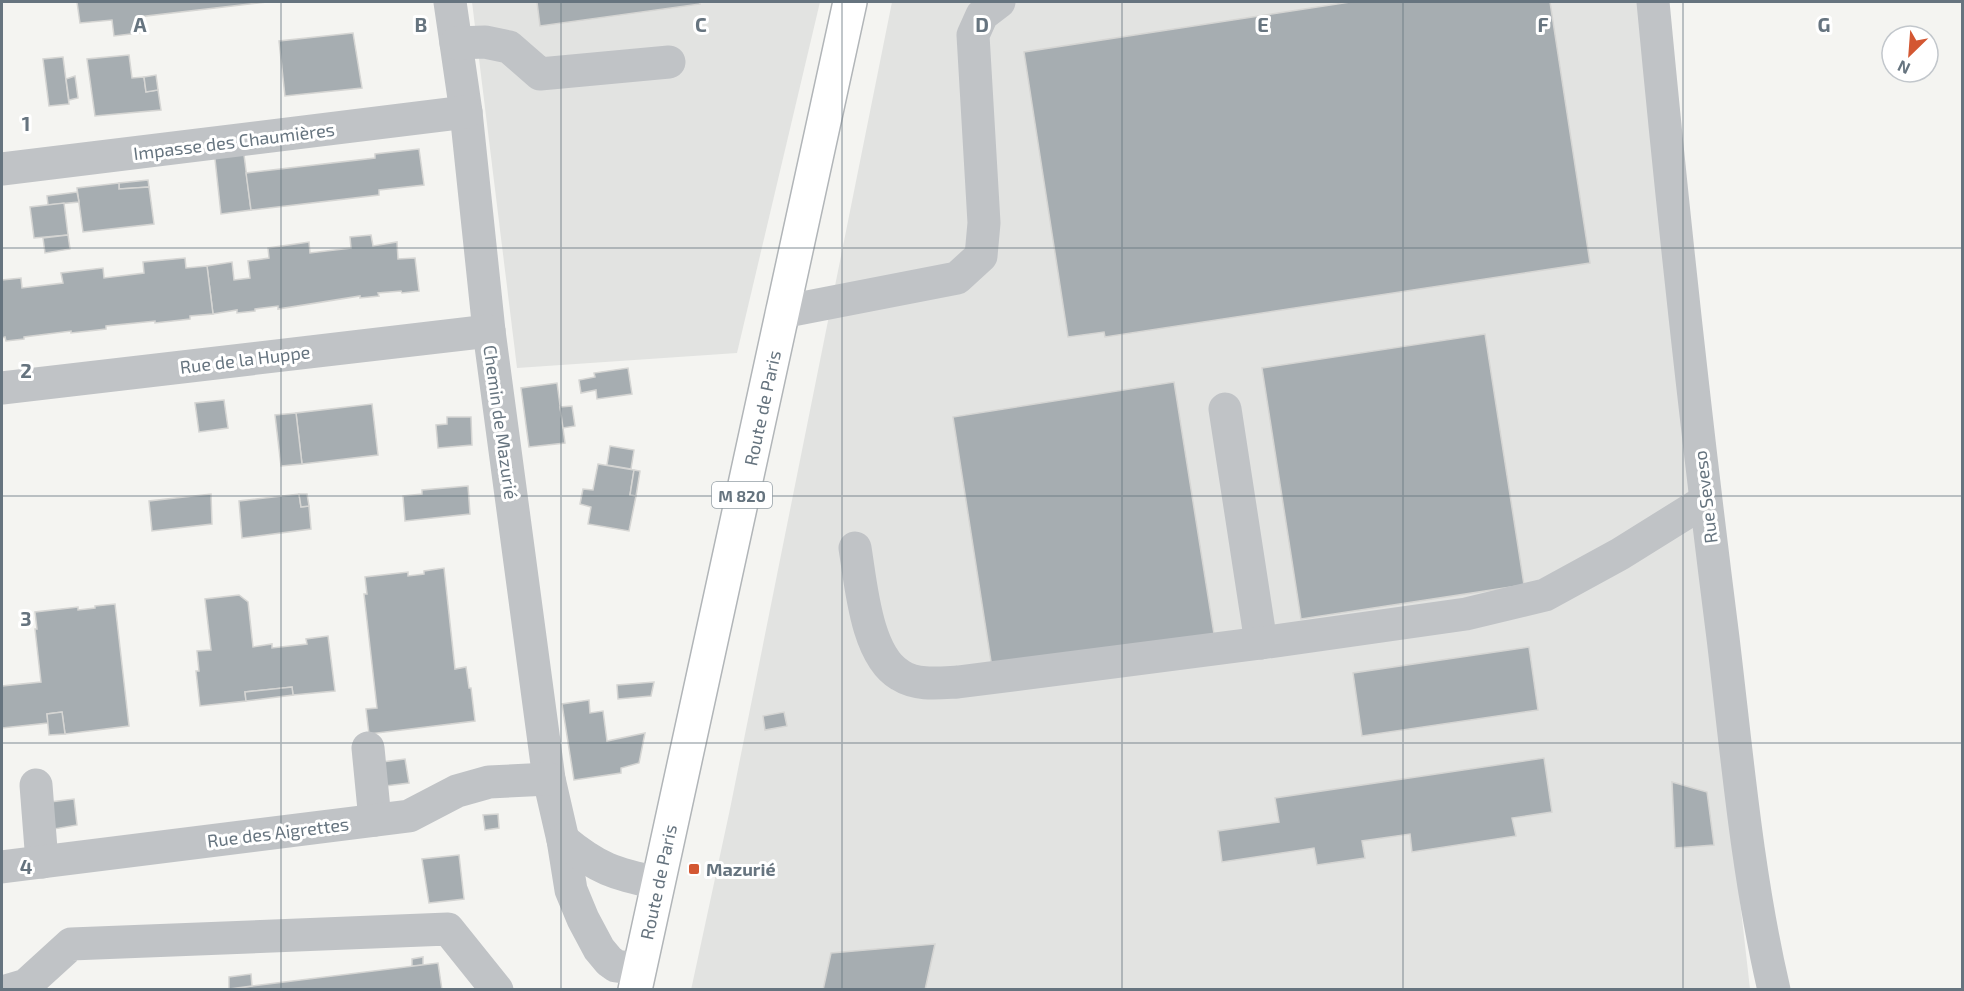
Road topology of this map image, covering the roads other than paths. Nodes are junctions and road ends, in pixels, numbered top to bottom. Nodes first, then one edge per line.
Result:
1 (450, 2) edge
2 (850, 2) edge
3 (999, 2) edge
4 (1653, 2) edge
5 (456, 43) junction
6 (669, 62) dead end
7 (466, 112) junction
8 (2, 169) edge
9 (782, 312) junction
10 (489, 331) junction
11 (2, 388) edge
12 (1225, 409) dead end
13 (1705, 501) junction
14 (855, 548) dead end
15 (1261, 643) junction
16 (368, 748) dead end
17 (549, 779) junction
18 (36, 785) dead end
19 (375, 820) junction
20 (563, 840) junction
21 (42, 862) junction
22 (2, 867) edge
23 (658, 883) junction
24 (637, 979) edge
25 (9, 990) edge
26 (497, 990) edge
27 (1774, 990) edge

1 - 5 street, Chemin de Mazurié
2 - 9 main road, Route de Paris / M 820
3 - 9 street
4 - 13 street, Rue Seveso
5 - 6 street
5 - 7 street, Chemin de Mazurié
7 - 8 street, Impasse des Chaumières
7 - 10 street, Chemin de Mazurié
9 - 23 main road, Route de Paris / M 820
10 - 11 street, Rue de la Huppe
10 - 17 street, Chemin de Mazurié
12 - 15 street
13 - 15 street
13 - 27 street, Rue Seveso
14 - 15 street
16 - 19 street
17 - 19 street, Rue des Aigrettes
17 - 20 street, Chemin de Mazurié
18 - 21 street
19 - 21 street, Rue des Aigrettes
20 - 23 street
20 - 24 street, Chemin de Mazurié
21 - 22 street, Rue des Aigrettes
23 - 24 main road, Route de Paris / M 820
25 - 26 street

